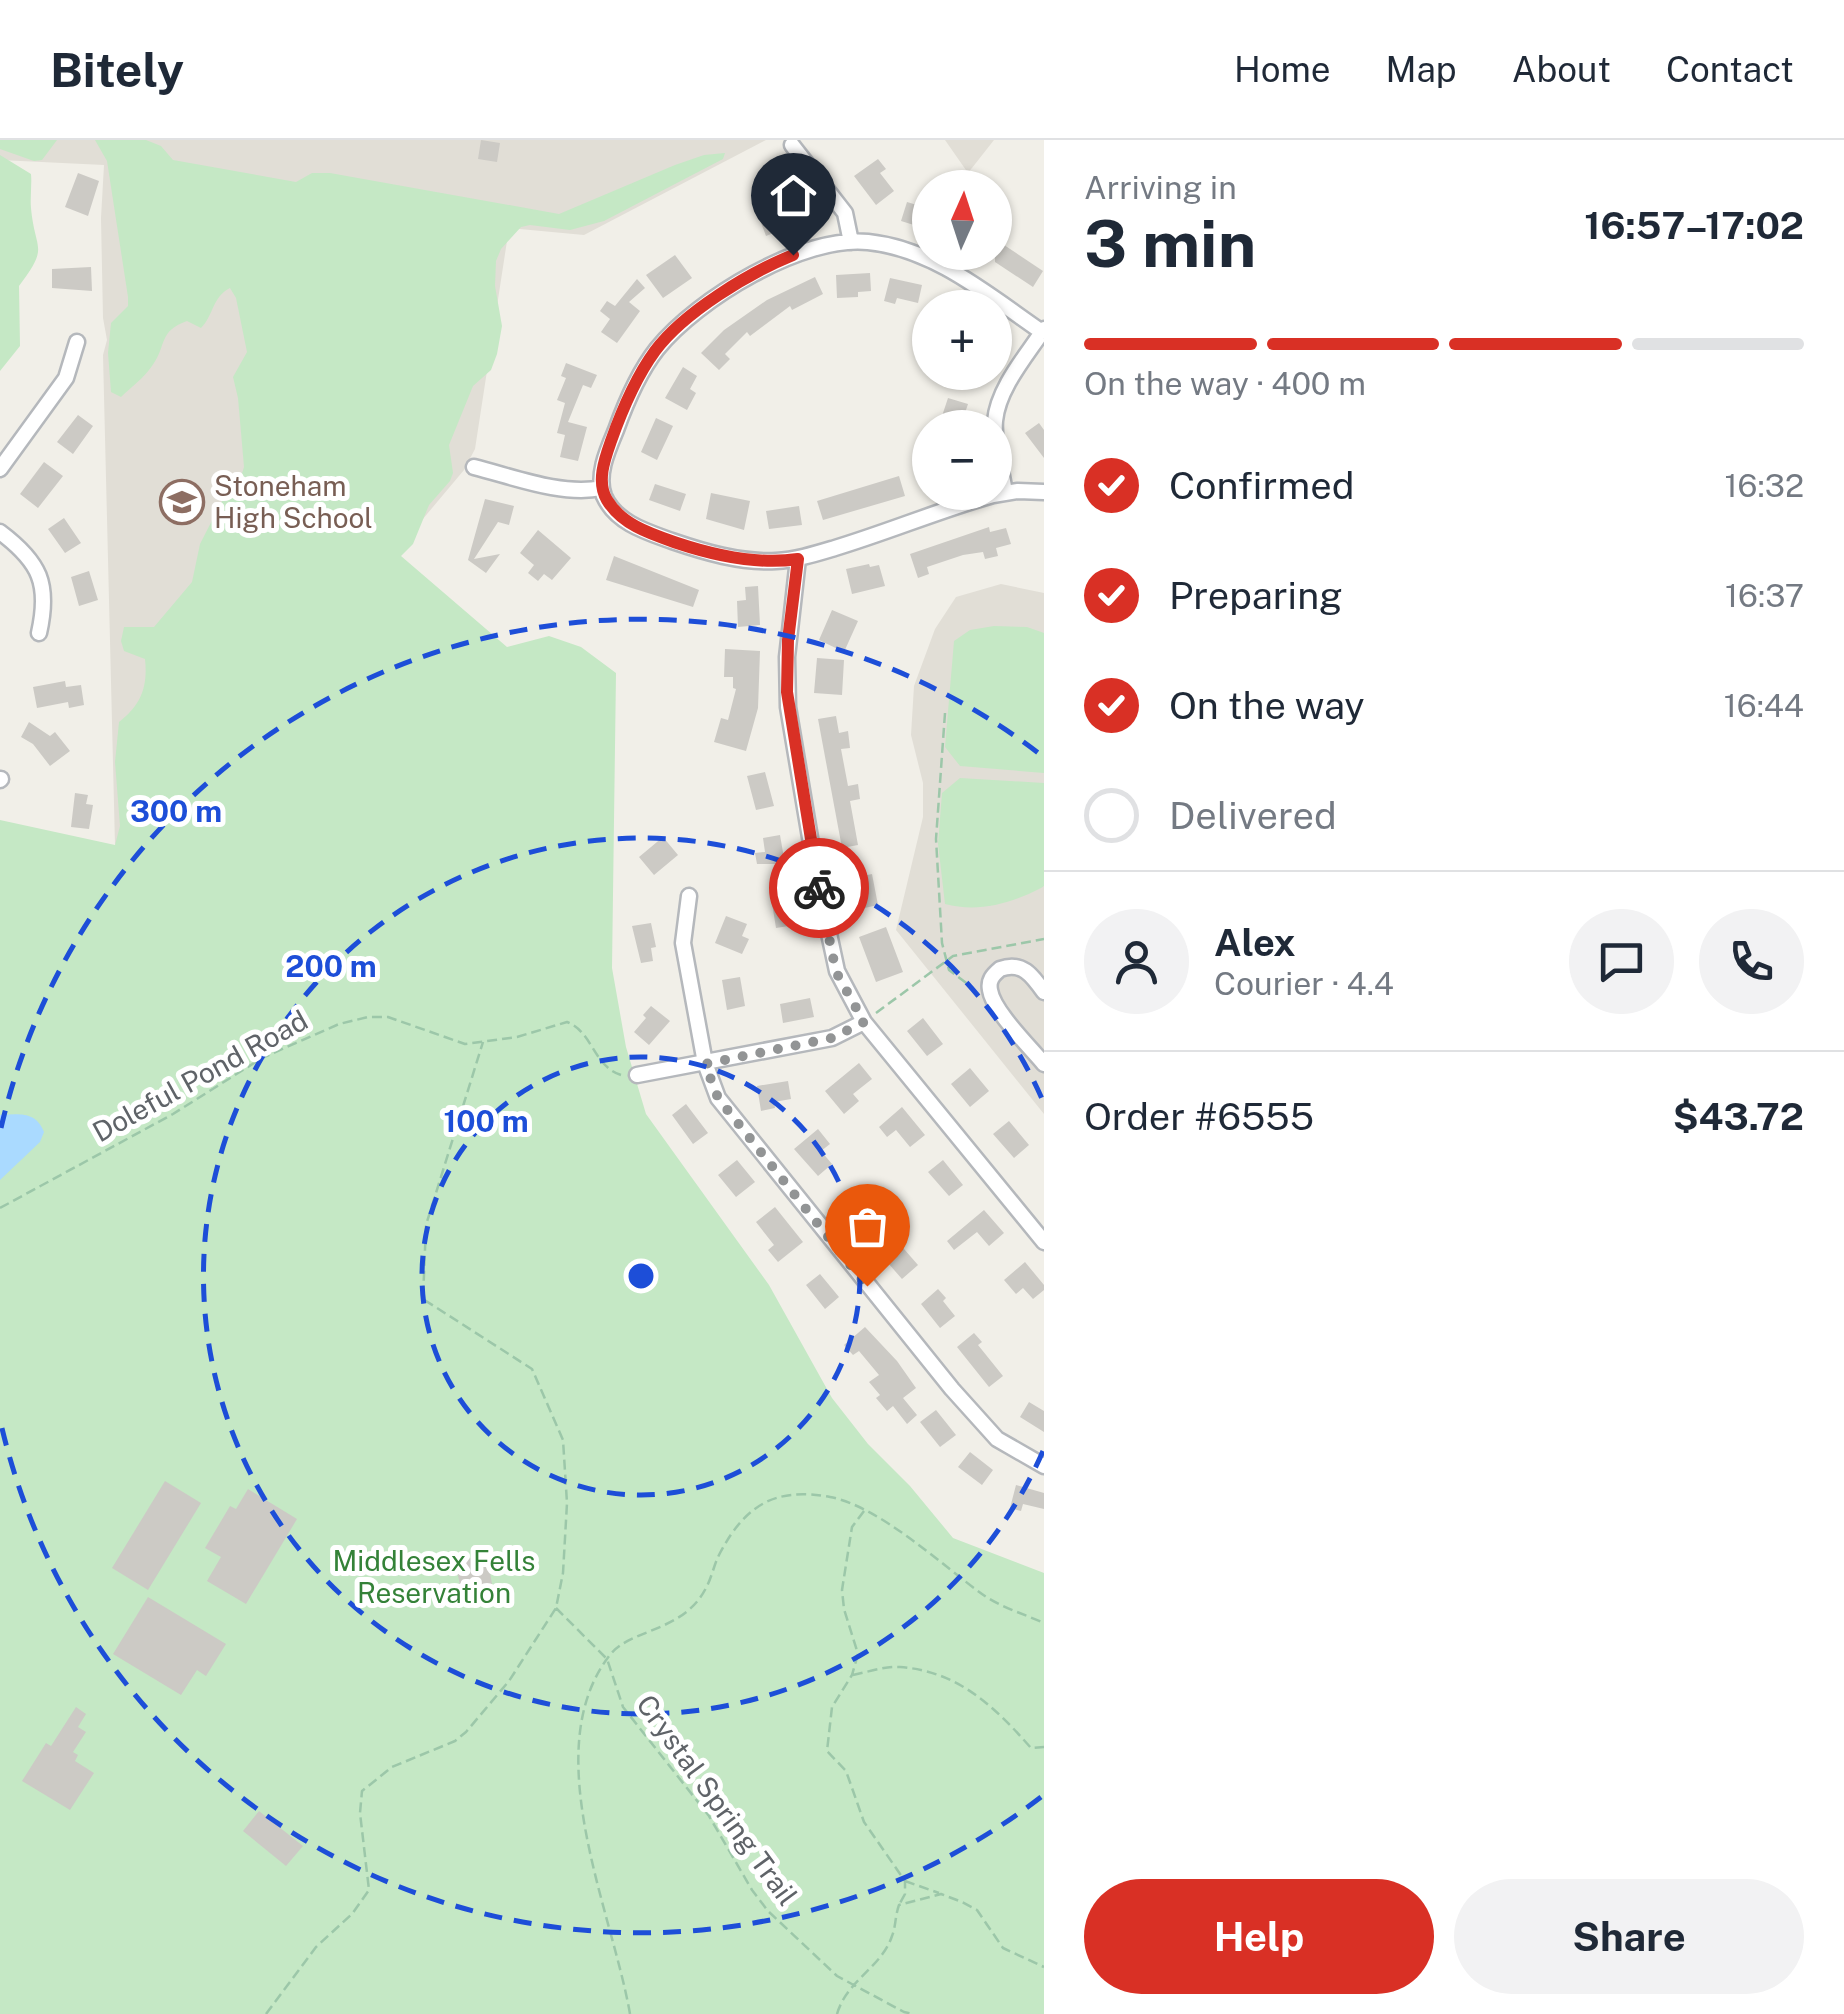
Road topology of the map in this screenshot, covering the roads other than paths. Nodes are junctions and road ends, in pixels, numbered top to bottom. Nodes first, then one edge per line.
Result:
1 (792, 145) dead end
2 (851, 242) junction
3 (1043, 330) edge
4 (77, 342) dead end
5 (998, 410) edge
6 (474, 467) dead end
7 (0, 469) edge
8 (602, 488) junction
9 (1012, 492) edge
10 (1044, 492) edge
11 (949, 510) edge
12 (0, 532) edge
13 (798, 559) junction
14 (39, 633) dead end
15 (689, 896) dead end
16 (1044, 992) edge
17 (864, 1022) junction
18 (705, 1064) junction
19 (1044, 1064) edge
20 (637, 1075) road end
21 (1044, 1242) edge
22 (1044, 1466) edge

1 - 2 street
2 - 3 street
2 - 8 street
3 - 5 street
4 - 7 street
6 - 8 street
8 - 13 street
9 - 10 street
11 - 13 street
12 - 14 street
13 - 17 street
15 - 18 street
16 - 19 street
17 - 18 street
17 - 21 street
18 - 20 street
18 - 22 street

